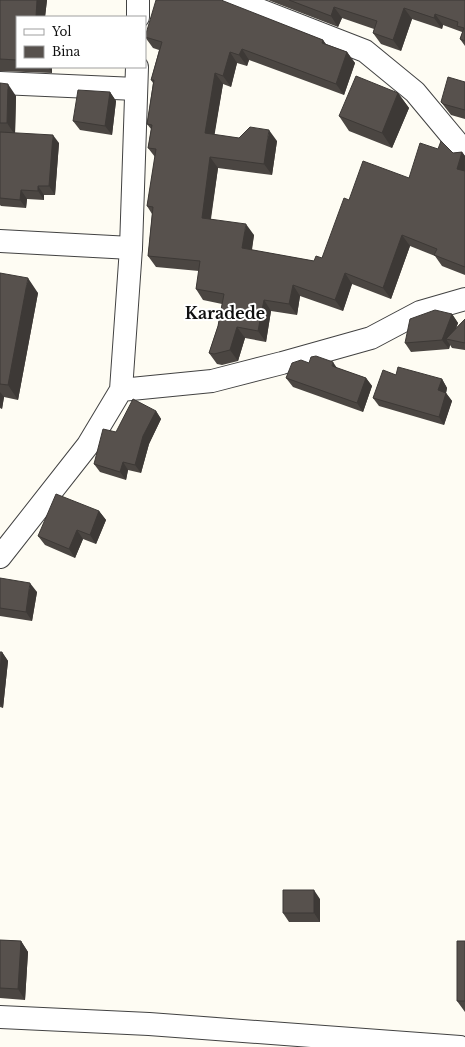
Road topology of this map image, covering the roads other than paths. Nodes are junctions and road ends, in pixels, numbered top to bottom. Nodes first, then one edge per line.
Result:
1 (138, 0) edge
2 (234, 0) edge
3 (138, 16) edge
4 (137, 68) edge
5 (0, 83) edge
6 (136, 89) junction
7 (465, 152) edge
8 (0, 241) edge
9 (131, 248) junction
10 (465, 299) edge
11 (121, 390) junction
12 (0, 557) edge
13 (0, 1016) edge
14 (460, 1047) edge

1 - 3 street
2 - 7 street
4 - 6 street
5 - 6 street
6 - 9 street
8 - 9 street
9 - 11 street
10 - 11 street
11 - 12 street
13 - 14 street

